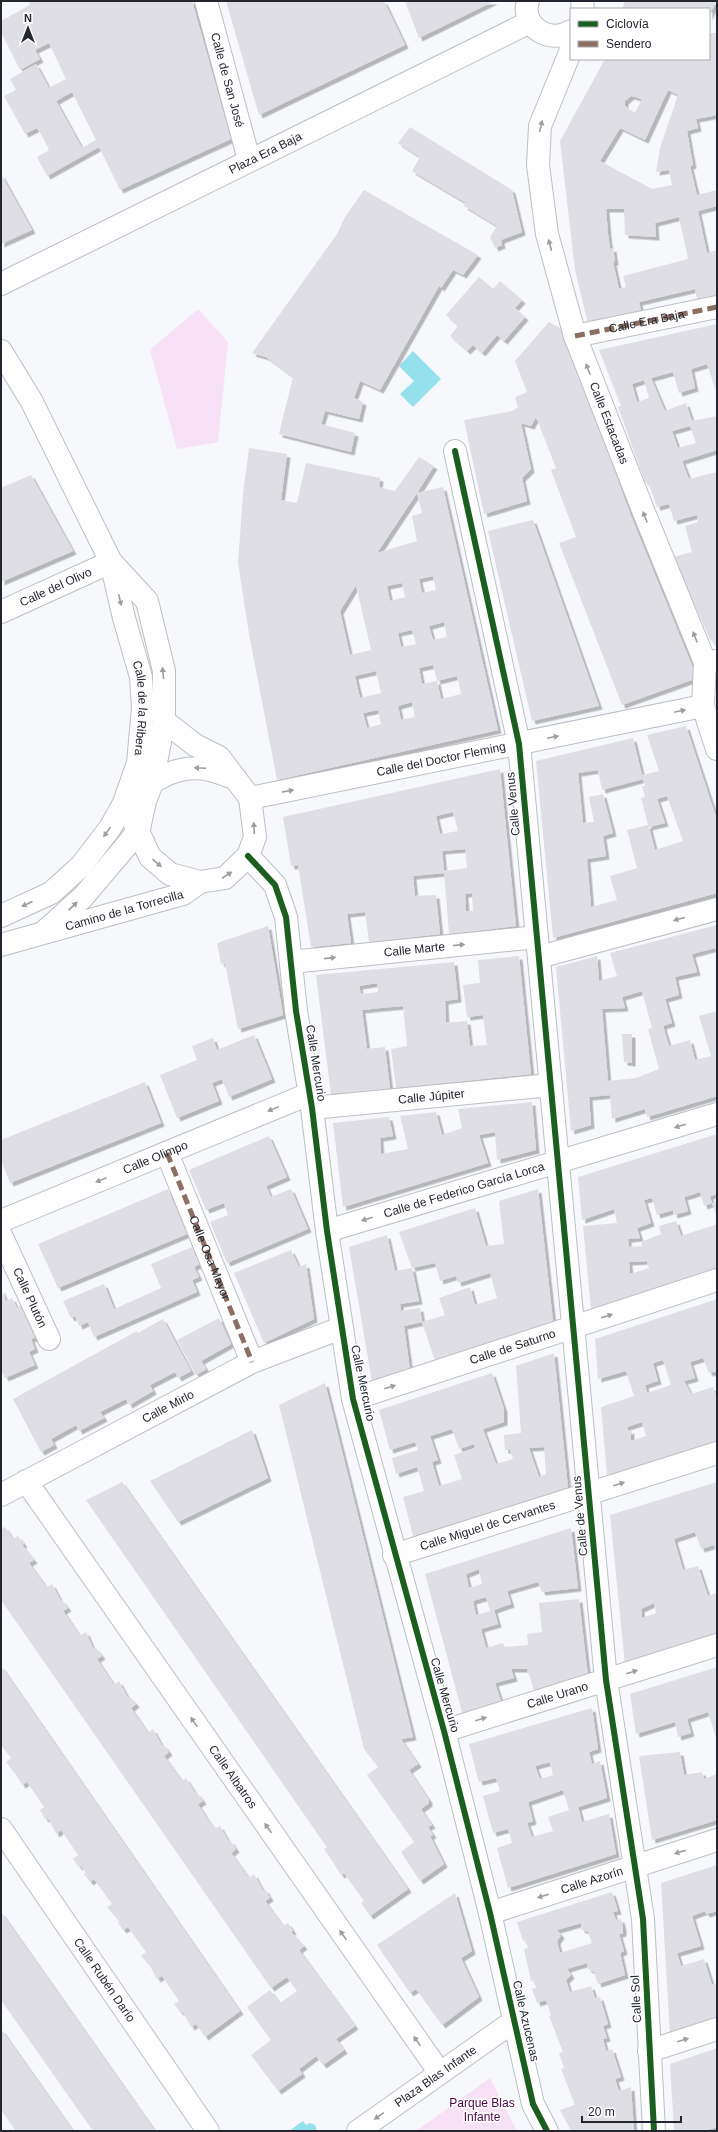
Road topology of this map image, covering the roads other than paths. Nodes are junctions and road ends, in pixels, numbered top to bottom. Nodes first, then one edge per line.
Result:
1 (206, 1) edge
2 (529, 11) edge
3 (570, 32) edge
4 (570, 52) edge
5 (249, 160) junction
6 (538, 165) joint
7 (1, 284) edge
8 (717, 307) edge
9 (575, 336) junction
10 (1, 351) edge
11 (455, 450) dead end
12 (111, 562) junction
13 (1, 612) edge
14 (711, 662) edge
15 (703, 706) junction
16 (164, 720) junction
17 (519, 744) junction
18 (717, 749) edge
19 (237, 780) junction
20 (152, 783) junction
21 (126, 796) junction
22 (250, 798) junction
23 (139, 829) junction
24 (248, 856) junction
25 (200, 882) junction
26 (717, 909) edge
27 (1, 916) edge
28 (44, 932) junction
29 (1, 945) edge
30 (538, 947) junction
31 (291, 962) junction
32 (551, 1085) junction
33 (310, 1101) junction
34 (717, 1114) edge
35 (167, 1153) junction
36 (558, 1162) junction
37 (1, 1221) edge
38 (326, 1231) junction
39 (1, 1235) edge
40 (717, 1280) edge
41 (575, 1327) junction
42 (340, 1328) junction
43 (49, 1340) dead end
44 (252, 1362) junction
45 (353, 1399) junction
46 (717, 1453) edge
47 (26, 1481) junction
48 (589, 1493) junction
49 (1, 1495) edge
50 (394, 1555) junction
51 (717, 1645) edge
52 (606, 1680) junction
53 (444, 1730) junction
54 (1, 1829) edge
55 (717, 1840) edge
56 (636, 1866) junction
57 (490, 1913) junction
58 (514, 2021) junction
59 (717, 2029) edge
60 (649, 2051) junction
61 (440, 2073) junction
62 (208, 2131) edge
63 (358, 2131) edge
64 (547, 2131) edge
65 (654, 2131) edge

1 - 5 street, Calle de San José
2 - 3 street, Plaza Era Baja
2 - 5 street, Plaza Era Baja
6 -> 4 street, Plaza Era Baja
5 - 7 street, Plaza Era Baja
9 -> 6 street, Calle Estacadas
8 - 9 street, Calle Era Baja
14 -> 9 street, Calle Estacadas
10 - 12 street, Calle de la Ribera
11 - 17 street, Calle Venus
12 - 13 street, Calle del Olivo
16 -> 12 street, Calle de la Ribera
12 -> 21 street, Calle de la Ribera
14 - 15 street
17 -> 15 street, Calle del Doctor Fleming
15 - 18 street
16 - 19 street
16 - 20 street, Calle de la Ribera
22 -> 17 street, Calle del Doctor Fleming
17 - 30 street, Calle Venus
19 -> 20 street
19 - 22 street
20 - 21 street
20 - 23 street
21 - 23 street
21 -> 27 street, Calle de la Ribera
24 -> 22 street
23 -> 25 street
28 -> 23 street, Camino de la Torrecilla
25 -> 24 street
24 - 31 street, Calle Mercurio
25 - 28 street, Camino de la Torrecilla
26 -> 30 street, Calle Marte
28 - 29 street, Camino de la Torrecilla
31 -> 30 street, Calle Marte
30 - 32 street, Calle Venus
31 - 33 street, Calle Mercurio
32 - 33 street, Calle Júpiter
32 - 36 street, Calle Venus
33 -> 35 street, Calle Olimpo
33 - 38 street, Calle Mercurio
34 -> 36 street, Calle de Federico García Lorca
35 -> 37 street, Calle Olimpo
35 - 44 street, Calle Osa Mayor
36 -> 38 street, Calle de Federico García Lorca
36 - 41 street, Calle de Venus
38 - 42 street, Calle Mercurio
39 - 43 street, Calle Plutón
41 -> 40 street, Calle de Saturno
45 -> 41 street, Calle de Saturno
41 - 48 street, Calle de Venus
42 - 44 street, Calle Mirlo
42 - 45 street, Calle Mercurio
44 - 47 street, Calle Mirlo
45 - 50 street, Calle Mercurio
48 -> 46 street, Calle Miguel de Cervantes
47 - 49 street, Calle Mirlo
61 -> 47 street, Calle Albatros
48 - 50 street, Calle Miguel de Cervantes
48 - 52 street, Calle de Venus
50 - 53 street, Calle Mercurio
52 -> 51 street, Calle Urano
53 -> 52 street, Calle Urano
52 - 56 street, Calle de Venus
53 - 57 street, Calle Mercurio
54 - 62 street, Calle Rubén Darío
55 -> 56 street, Calle Azorín
56 -> 57 street, Calle Azorín
56 - 60 street, Calle Sol
57 - 58 street, Calle Azucenas
58 - 61 street, Plaza Blas Infante
58 - 64 street, Calle Azucenas
60 -> 59 street
60 - 65 street, Calle Sol
61 -> 63 street, Plaza Blas Infante

